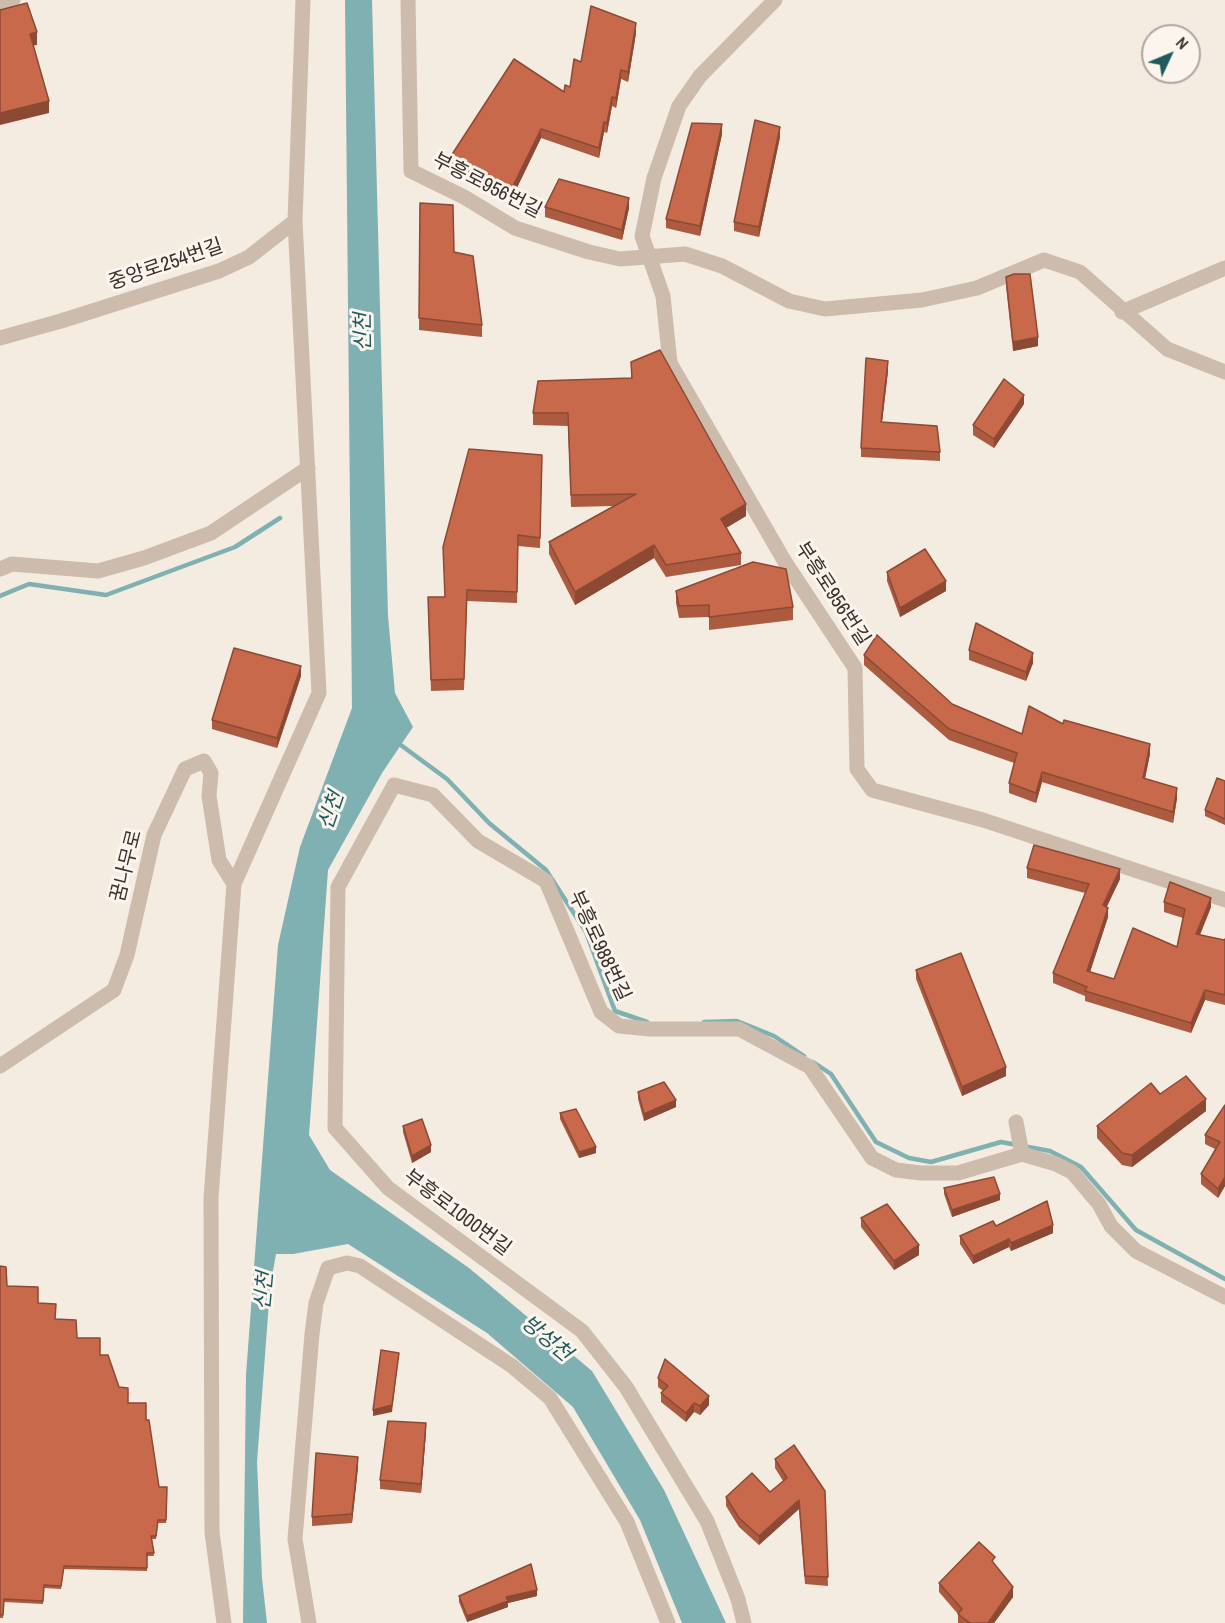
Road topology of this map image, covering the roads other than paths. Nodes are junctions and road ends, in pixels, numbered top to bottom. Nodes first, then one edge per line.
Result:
1 (13, 0) edge
2 (303, 0) edge
3 (408, 0) edge
4 (775, 0) edge
5 (0, 6) edge
6 (295, 221) junction
7 (648, 258) junction
8 (1225, 268) edge
9 (1122, 312) junction
10 (0, 338) edge
11 (1225, 372) edge
12 (308, 468) junction
13 (0, 569) edge
14 (394, 786) joint
15 (234, 884) junction
16 (1225, 900) edge
17 (0, 1066) edge
18 (1016, 1122) dead end
19 (1022, 1154) junction
20 (1225, 1297) edge
21 (224, 1623) edge
22 (309, 1623) edge
23 (668, 1623) edge
24 (744, 1623) edge

1 - 5 street
2 - 6 street
3 - 7 street, 부흥로956번길
4 - 7 street
6 - 10 street, 중앙로254번길
6 - 12 street
7 - 9 street, 부흥로956번길
7 - 16 street, 부흥로956번길
8 - 9 street
9 - 11 street, 부흥로956번길
12 - 13 street
12 - 15 street
14 - 19 street, 부흥로988번길
14 - 24 street, 부흥로1000번길
15 - 17 street, 꿈나무로
15 - 21 street
18 - 19 street
19 - 20 street
22 - 23 street

